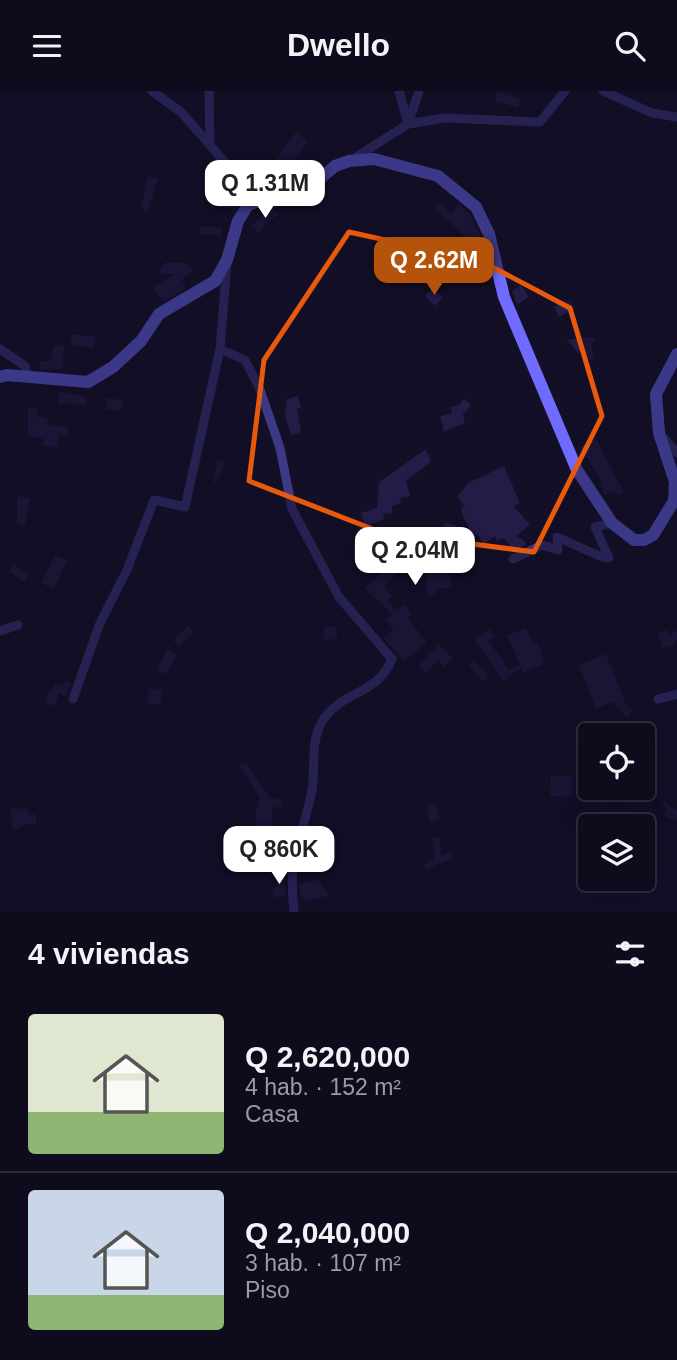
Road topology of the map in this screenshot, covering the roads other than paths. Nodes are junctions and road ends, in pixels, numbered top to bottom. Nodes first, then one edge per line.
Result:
1 (152, 91) edge
2 (209, 91) edge
3 (398, 91) edge
4 (419, 91) edge
5 (565, 91) edge
6 (603, 91) edge
7 (677, 117) edge
8 (408, 124) junction
9 (210, 145) junction
10 (349, 161) junction
11 (248, 205) junction
12 (227, 261) junction
13 (0, 349) edge
14 (220, 349) junction
15 (677, 354) edge
16 (0, 377) edge
17 (27, 378) junction
18 (659, 433) junction
19 (677, 453) edge
20 (612, 523) junction
21 (513, 559) dead end
22 (18, 625) dead end
23 (0, 631) edge
24 (677, 694) edge
25 (73, 699) dead end
26 (658, 699) dead end
27 (294, 912) edge

1 - 9 street
2 - 9 street
3 - 8 street
4 - 8 street
5 - 8 street
6 - 7 street
8 - 10 street
9 - 11 street
10 - 11 street
10 - 20 street
11 - 12 street
12 - 14 street
12 - 17 street
13 - 17 street
14 - 25 street
14 - 27 street
15 - 18 street
16 - 17 street
18 - 19 street
18 - 20 street
20 - 21 street
22 - 23 street
24 - 26 street

